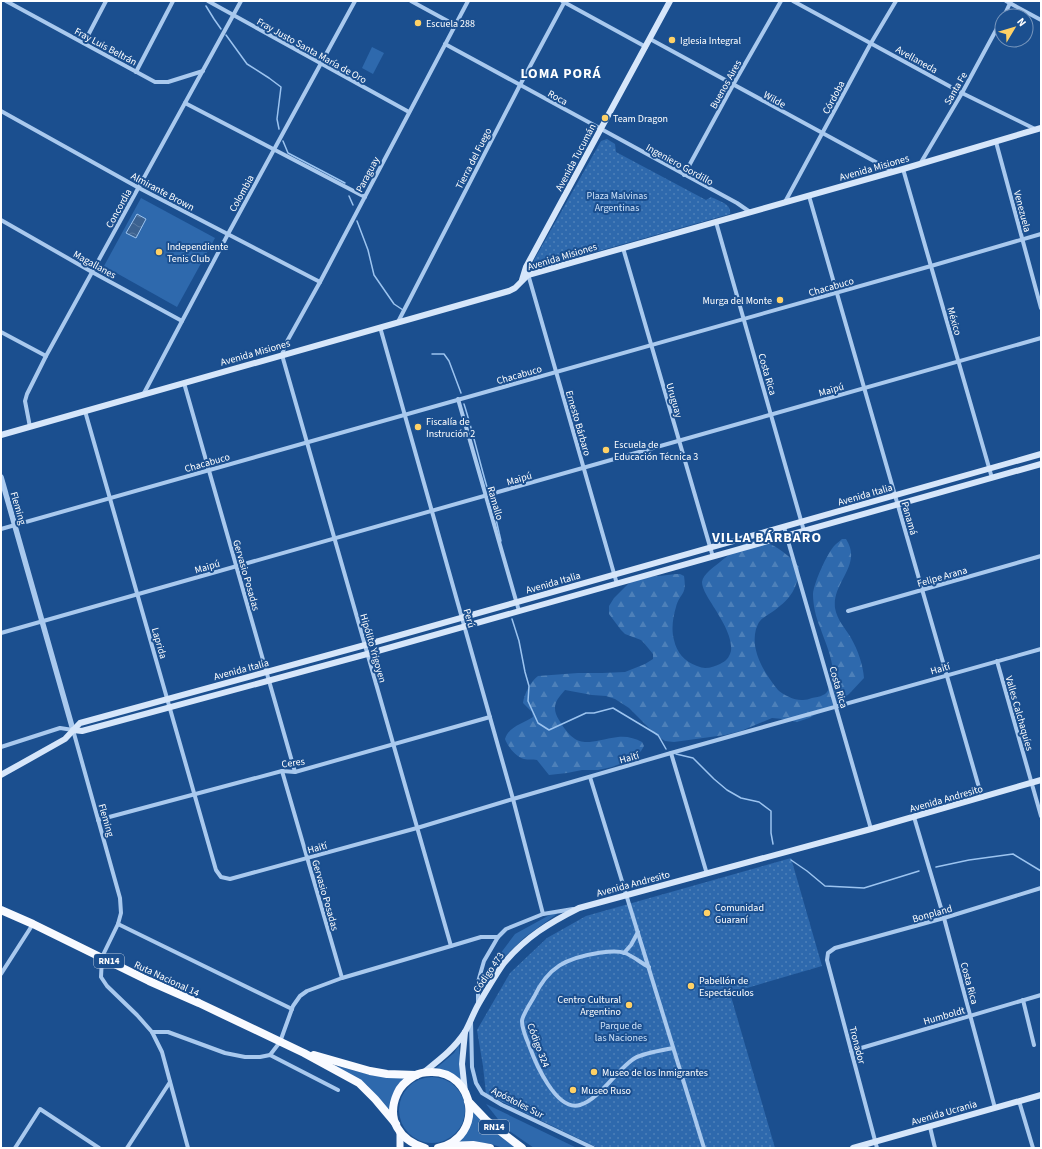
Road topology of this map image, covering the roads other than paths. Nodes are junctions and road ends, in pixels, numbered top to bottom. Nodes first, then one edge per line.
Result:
1 (6, 1) edge
2 (106, 1) edge
3 (173, 1) edge
4 (208, 1) edge
5 (241, 1) edge
6 (355, 1) edge
7 (411, 1) edge
8 (468, 1) edge
9 (670, 1) edge
10 (781, 1) edge
11 (793, 1) edge
12 (896, 1) edge
13 (1006, 1) edge
14 (564, 2) edge
15 (1011, 2) edge
16 (233, 15) junction
17 (1041, 20) edge
18 (455, 25) junction
19 (994, 34) edge
20 (650, 39) junction
21 (84, 43) junction
22 (871, 43) junction
23 (445, 44) junction
24 (646, 47) junction
25 (321, 64) junction
26 (203, 71) junction
27 (136, 72) junction
28 (520, 85) junction
29 (733, 85) junction
30 (962, 93) junction
31 (185, 103) junction
32 (1, 111) edge
33 (409, 112) junction
34 (601, 129) junction
35 (1038, 129) edge
36 (822, 133) junction
37 (996, 142) junction
38 (275, 149) junction
39 (920, 164) junction
40 (903, 169) junction
41 (894, 172) junction
42 (684, 175) junction
43 (138, 188) junction
44 (809, 196) junction
45 (365, 197) junction
46 (785, 203) junction
47 (750, 212) junction
48 (1, 220) edge
49 (716, 222) junction
50 (228, 234) junction
51 (1041, 234) edge
52 (1022, 239) junction
53 (624, 248) junction
54 (931, 266) junction
55 (526, 267) junction
56 (92, 272) junction
57 (528, 275) junction
58 (521, 281) junction
59 (320, 282) junction
60 (837, 292) junction
61 (1041, 308) edge
62 (743, 319) junction
63 (182, 321) junction
64 (398, 322) junction
65 (380, 327) junction
66 (1, 332) edge
67 (1041, 338) edge
68 (651, 345) junction
69 (282, 355) junction
70 (46, 356) junction
71 (958, 361) junction
72 (556, 372) junction
73 (184, 383) junction
74 (864, 388) junction
75 (143, 395) junction
76 (458, 399) junction
77 (85, 411) junction
78 (771, 414) junction
79 (404, 415) junction
80 (30, 427) junction
81 (1, 435) edge
82 (679, 441) junction
83 (306, 442) junction
84 (1041, 454) edge
85 (1041, 464) edge
86 (584, 468) junction
87 (989, 469) junction
88 (208, 470) junction
89 (1, 477) edge
90 (992, 478) junction
91 (486, 495) junction
92 (895, 496) junction
93 (110, 498) junction
94 (898, 504) junction
95 (431, 511) junction
96 (802, 522) junction
97 (15, 525) junction
98 (784, 527) junction
99 (1, 528) edge
100 (804, 531) junction
101 (786, 536) junction
102 (334, 538) junction
103 (710, 548) junction
104 (713, 556) junction
105 (1041, 556) edge
106 (236, 566) junction
107 (614, 575) junction
108 (617, 584) junction
109 (922, 590) junction
110 (137, 594) junction
111 (516, 602) junction
112 (519, 611) junction
113 (848, 612) dead end
114 (462, 618) junction
115 (42, 621) junction
116 (464, 627) junction
117 (1, 633) edge
118 (365, 645) junction
119 (1041, 649) edge
120 (368, 654) junction
121 (997, 661) junction
122 (267, 672) junction
123 (947, 675) junction
124 (269, 681) junction
125 (168, 700) junction
126 (836, 707) junction
127 (170, 708) junction
128 (490, 718) junction
129 (73, 730) junction
130 (393, 744) junction
131 (1, 746) edge
132 (671, 753) junction
133 (282, 771) junction
134 (295, 772) junction
135 (1, 775) edge
136 (590, 777) junction
137 (1041, 780) edge
138 (1032, 783) junction
139 (194, 794) junction
140 (982, 798) junction
141 (513, 799) junction
142 (1041, 816) edge
143 (914, 817) junction
144 (98, 820) junction
145 (417, 828) junction
146 (871, 829) junction
147 (307, 858) junction
148 (707, 874) junction
149 (221, 877) joint
150 (1041, 888) edge
151 (627, 895) junction
152 (579, 908) junction
153 (1, 910) edge
154 (543, 914) junction
155 (944, 918) junction
156 (33, 924) junction
157 (118, 924) junction
158 (638, 932) junction
159 (498, 937) junction
160 (451, 946) junction
161 (624, 953) junction
162 (828, 953) joint
163 (102, 957) junction
164 (649, 967) junction
165 (1, 974) edge
166 (342, 978) junction
167 (1041, 995) edge
168 (1022, 1000) junction
169 (478, 1005) junction
170 (292, 1009) junction
171 (970, 1016) junction
172 (471, 1019) junction
173 (152, 1032) junction
174 (465, 1032) junction
175 (280, 1042) junction
176 (1034, 1045) dead end
177 (674, 1048) junction
178 (850, 1051) junction
179 (304, 1053) junction
180 (270, 1055) junction
181 (420, 1074) junction
182 (170, 1082) junction
183 (338, 1090) dead end
184 (465, 1092) junction
185 (1041, 1095) edge
186 (468, 1101) junction
187 (1019, 1101) junction
188 (995, 1108) junction
189 (396, 1124) junction
190 (930, 1126) junction
191 (400, 1132) junction
192 (876, 1145) edge
193 (441, 1147) edge
194 (15, 1148) edge
195 (99, 1148) edge
196 (127, 1148) edge
197 (188, 1148) edge
198 (400, 1148) edge
199 (425, 1148) edge
200 (490, 1148) edge
201 (522, 1148) edge
202 (593, 1148) edge
203 (704, 1148) edge
204 (853, 1148) edge
205 (935, 1148) edge
206 (1033, 1148) edge

1 - 21 street, Fray Luis Beltrán
2 - 21 street
3 - 27 street
4 - 16 street, Fray Justo Santa María de Oro
5 - 16 street, Concordia
6 - 25 street, Colombia
7 - 18 street
8 - 18 street, Paraguay
9 - 20 main road, Avenida Tucumán
10 - 29 street, Buenos Aires
11 - 22 street, Avellaneda
12 - 22 street, Córdoba
13 - 15 street
14 - 24 street
14 - 28 street, Tierra del Fuego
15 - 17 street
16 - 25 street, Fray Justo Santa María de Oro
16 - 26 street, Concordia
18 - 23 street, Paraguay
19 - 30 street, Santa Fe
20 - 24 main road, Avenida Tucumán
20 - 29 street, Wilde
21 - 27 street, Fray Luis Beltrán
22 - 30 street, Avellaneda
22 - 36 street, Córdoba
23 - 28 street, Roca
23 - 33 street, Paraguay
24 - 34 main road, Avenida Tucumán
25 - 33 street, Fray Justo Santa María de Oro
25 - 38 street, Colombia
26 - 27 street, Fray Luis Beltrán
26 - 31 street, Concordia
28 - 34 street, Roca
28 - 64 street, Tierra del Fuego
29 - 36 street, Wilde
29 - 42 street, Buenos Aires
30 - 35 street, Avellaneda
30 - 39 street, Santa Fe
31 - 38 street
31 - 43 street, Concordia
32 - 43 street, Almirante Brown
33 - 45 street, Paraguay
34 - 42 street, Ingeniero Gordillo
34 - 55 main road, Avenida Tucumán
35 - 37 main road, Avenida Misiones
36 - 41 street, Wilde
36 - 46 street, Córdoba
37 - 39 main road, Avenida Misiones
37 - 52 street, Venezuela
38 - 45 street
38 - 50 street, Colombia
39 - 40 main road, Avenida Misiones
40 - 41 main road, Avenida Misiones
40 - 54 street, México
41 - 44 main road, Avenida Misiones
42 - 47 street, Ingeniero Gordillo
43 - 50 street, Almirante Brown
43 - 56 street, Concordia
44 - 46 main road, Avenida Misiones
44 - 60 street, Panamá
45 - 59 street, Paraguay
46 - 47 main road, Avenida Misiones
47 - 49 main road, Avenida Misiones
48 - 56 street, Magallanes
49 - 53 main road, Avenida Misiones
49 - 62 street, Costa Rica
50 - 59 street, Almirante Brown
50 - 63 street, Colombia
51 - 52 street, Chacabuco
52 - 54 street, Chacabuco
52 - 61 street, Venezuela
53 - 57 main road, Avenida Misiones
53 - 68 street, Uruguay
54 - 60 street, Chacabuco
54 - 71 street, México
55 - 57 street, Ernesto Bárbaro
55 - 58 main road, Avenida Tucumán
56 - 63 street, Magallanes
56 - 70 street, Concordia
57 - 58 main road, Avenida Misiones
57 - 72 street, Ernesto Bárbaro
58 - 64 main road, Avenida Misiones
59 - 69 street, Paraguay
60 - 62 street, Chacabuco
60 - 74 street, Panamá
62 - 68 street, Chacabuco
62 - 78 street, Costa Rica
63 - 75 street, Colombia
64 - 65 main road, Avenida Misiones
65 - 69 main road, Avenida Misiones
65 - 79 street, Perú
66 - 70 street
67 - 71 street, Maipú
68 - 72 street, Chacabuco
68 - 82 street, Uruguay
69 - 73 main road, Avenida Misiones
69 - 83 street, Hipólito Yrigoyen
70 - 80 street, Concordia
71 - 74 street, Maipú
71 - 87 street, México
72 - 76 street, Chacabuco
72 - 86 street, Ernesto Bárbaro
73 - 75 main road, Avenida Misiones
73 - 88 street, Gervasio Posadas
74 - 78 street, Maipú
74 - 92 street, Panamá
75 - 77 main road, Avenida Misiones
76 - 79 street, Chacabuco
76 - 91 street, Ramallo
77 - 80 main road, Avenida Misiones
77 - 93 street, Laprida
78 - 82 street, Maipú
78 - 96 street, Costa Rica
79 - 83 street, Chacabuco
79 - 95 street, Perú
80 - 81 main road, Avenida Misiones
82 - 86 street, Maipú
82 - 103 street, Uruguay
83 - 88 street, Chacabuco
83 - 102 street, Hipólito Yrigoyen
84 - 87 main road, Avenida Italia
85 - 90 main road, Avenida Italia
86 - 91 street, Maipú
86 - 107 street, Ernesto Bárbaro
87 - 90 street, México
87 - 92 main road, Avenida Italia
88 - 93 street, Chacabuco
88 - 106 street, Gervasio Posadas
89 - 97 street, Fleming
90 - 94 main road, Avenida Italia
91 - 95 street, Maipú
91 - 111 street, Ramallo
92 - 94 street, Panamá
92 - 96 main road, Avenida Italia
93 - 97 street, Chacabuco
93 - 110 street, Laprida
94 - 100 main road, Avenida Italia
94 - 109 street, Panamá
95 - 102 street, Maipú
95 - 114 street, Perú
96 - 98 main road, Avenida Italia
96 - 100 street, Costa Rica
97 - 99 street, Chacabuco
97 - 115 street, Fleming
98 - 101 street, Costa Rica
98 - 103 main road, Avenida Italia
100 - 101 main road, Avenida Italia
101 - 104 main road, Avenida Italia
101 - 126 street, Costa Rica
102 - 106 street, Maipú
102 - 118 street, Hipólito Yrigoyen
103 - 104 street, Uruguay
103 - 107 main road, Avenida Italia
104 - 108 main road, Avenida Italia
105 - 109 street, Felipe Arana
106 - 110 street, Maipú
106 - 122 street, Gervasio Posadas
107 - 108 street, Ernesto Bárbaro
107 - 111 main road, Avenida Italia
108 - 112 main road, Avenida Italia
109 - 113 street, Felipe Arana
109 - 123 street, Panamá
110 - 115 street, Maipú
110 - 125 street, Laprida
111 - 112 street, Ramallo
111 - 114 main road, Avenida Italia
112 - 116 main road, Avenida Italia
114 - 116 street, Perú
114 - 118 main road, Avenida Italia
115 - 117 street, Maipú
115 - 129 street, Fleming
116 - 120 main road, Avenida Italia
116 - 128 street, Perú
118 - 120 street, Hipólito Yrigoyen
118 - 122 main road, Avenida Italia
119 - 121 street, Haití
120 - 124 main road, Avenida Italia
120 - 130 street, Hipólito Yrigoyen
121 - 123 street, Haití
121 - 138 street, Valles Calchaquíes
122 - 124 street, Gervasio Posadas
122 - 125 main road, Avenida Italia
123 - 126 street, Haití
123 - 140 street, Panamá
124 - 127 main road, Avenida Italia
124 - 134 street, Gervasio Posadas
125 - 127 street, Laprida
125 - 129 main road, Avenida Italia
126 - 132 street, Haití
126 - 146 street, Costa Rica
127 - 129 main road, Avenida Italia
127 - 139 street, Laprida
128 - 130 street, Ceres
128 - 141 street, Perú
129 - 131 street, Avenida Italia
129 - 135 main road, Avenida Italia
129 - 144 street, Fleming
130 - 134 street, Ceres
130 - 145 street, Hipólito Yrigoyen
132 - 136 street, Haití
132 - 148 street
133 - 134 street, Ceres
133 - 139 street, Ceres
133 - 147 street, Gervasio Posadas
136 - 141 street, Haití
136 - 151 street
137 - 138 main road, Avenida Andresito
138 - 140 main road, Avenida Andresito
138 - 142 street, Valles Calchaquíes
139 - 144 street, Ceres
139 - 149 street, Laprida
140 - 143 main road, Avenida Andresito
141 - 145 street, Haití
141 - 154 street, Perú
143 - 146 main road, Avenida Andresito
143 - 155 street, Costa Rica
144 - 157 street, Fleming
145 - 147 street, Haití
145 - 160 street, Hipólito Yrigoyen
146 - 148 main road, Avenida Andresito
147 - 149 street, Haití
147 - 166 street, Gervasio Posadas
148 - 151 main road, Avenida Andresito
150 - 155 street, Bonpland
151 - 152 main road, Avenida Andresito
151 - 158 street
152 - 154 street, Avenida Andresito
152 - 169 main road, Código 473
153 - 156 highway, Ruta Nacional 14 / RN14
154 - 159 street, Avenida Andresito
155 - 162 street, Bonpland
155 - 171 street, Costa Rica
156 - 163 highway, Ruta Nacional 14 / RN14
156 - 165 street
157 - 163 street, Fleming
157 - 170 street
158 - 161 street
158 - 164 street
159 - 160 street
159 - 169 street
160 - 166 street
161 - 164 street, Código 324
161 - 177 street, Código 324
162 - 178 street, Tronador
163 - 173 street, Fleming
163 - 175 highway, Ruta Nacional 14 / RN14
164 - 177 street
166 - 170 street
167 - 168 street, Humboldt
168 - 171 street, Humboldt
168 - 176 street
169 - 172 main road, Código 473
170 - 175 street
171 - 178 street, Humboldt
171 - 188 street, Costa Rica
172 - 174 main road, Código 473
172 - 202 street, Apóstoles Sur
173 - 180 street
173 - 182 street, Fleming
174 - 181 main road
174 - 184 main road
175 - 179 highway, Ruta Nacional 14 / RN14
175 - 180 street
177 - 203 street
178 - 192 street, Tronador
179 - 181 highway, Ruta Nacional 14 / RN14
179 - 189 highway, Ruta Nacional 14 / RN14
180 - 183 street
181 - 184 highway, RN14
181 - 189 highway, RN14
182 - 196 street
182 - 197 street, Fleming
184 - 186 highway, RN14
185 - 187 main road, Avenida Ucrania
186 - 193 highway, RN14
186 - 201 highway, RN14
187 - 188 main road, Avenida Ucrania
187 - 206 street
188 - 190 main road, Avenida Ucrania
189 - 191 highway, RN14
190 - 192 main road, Avenida Ucrania
190 - 205 street
191 - 198 main road
191 - 199 highway, RN14
192 - 204 main road, Avenida Ucrania
193 - 200 highway, RN14
194 - 195 street

